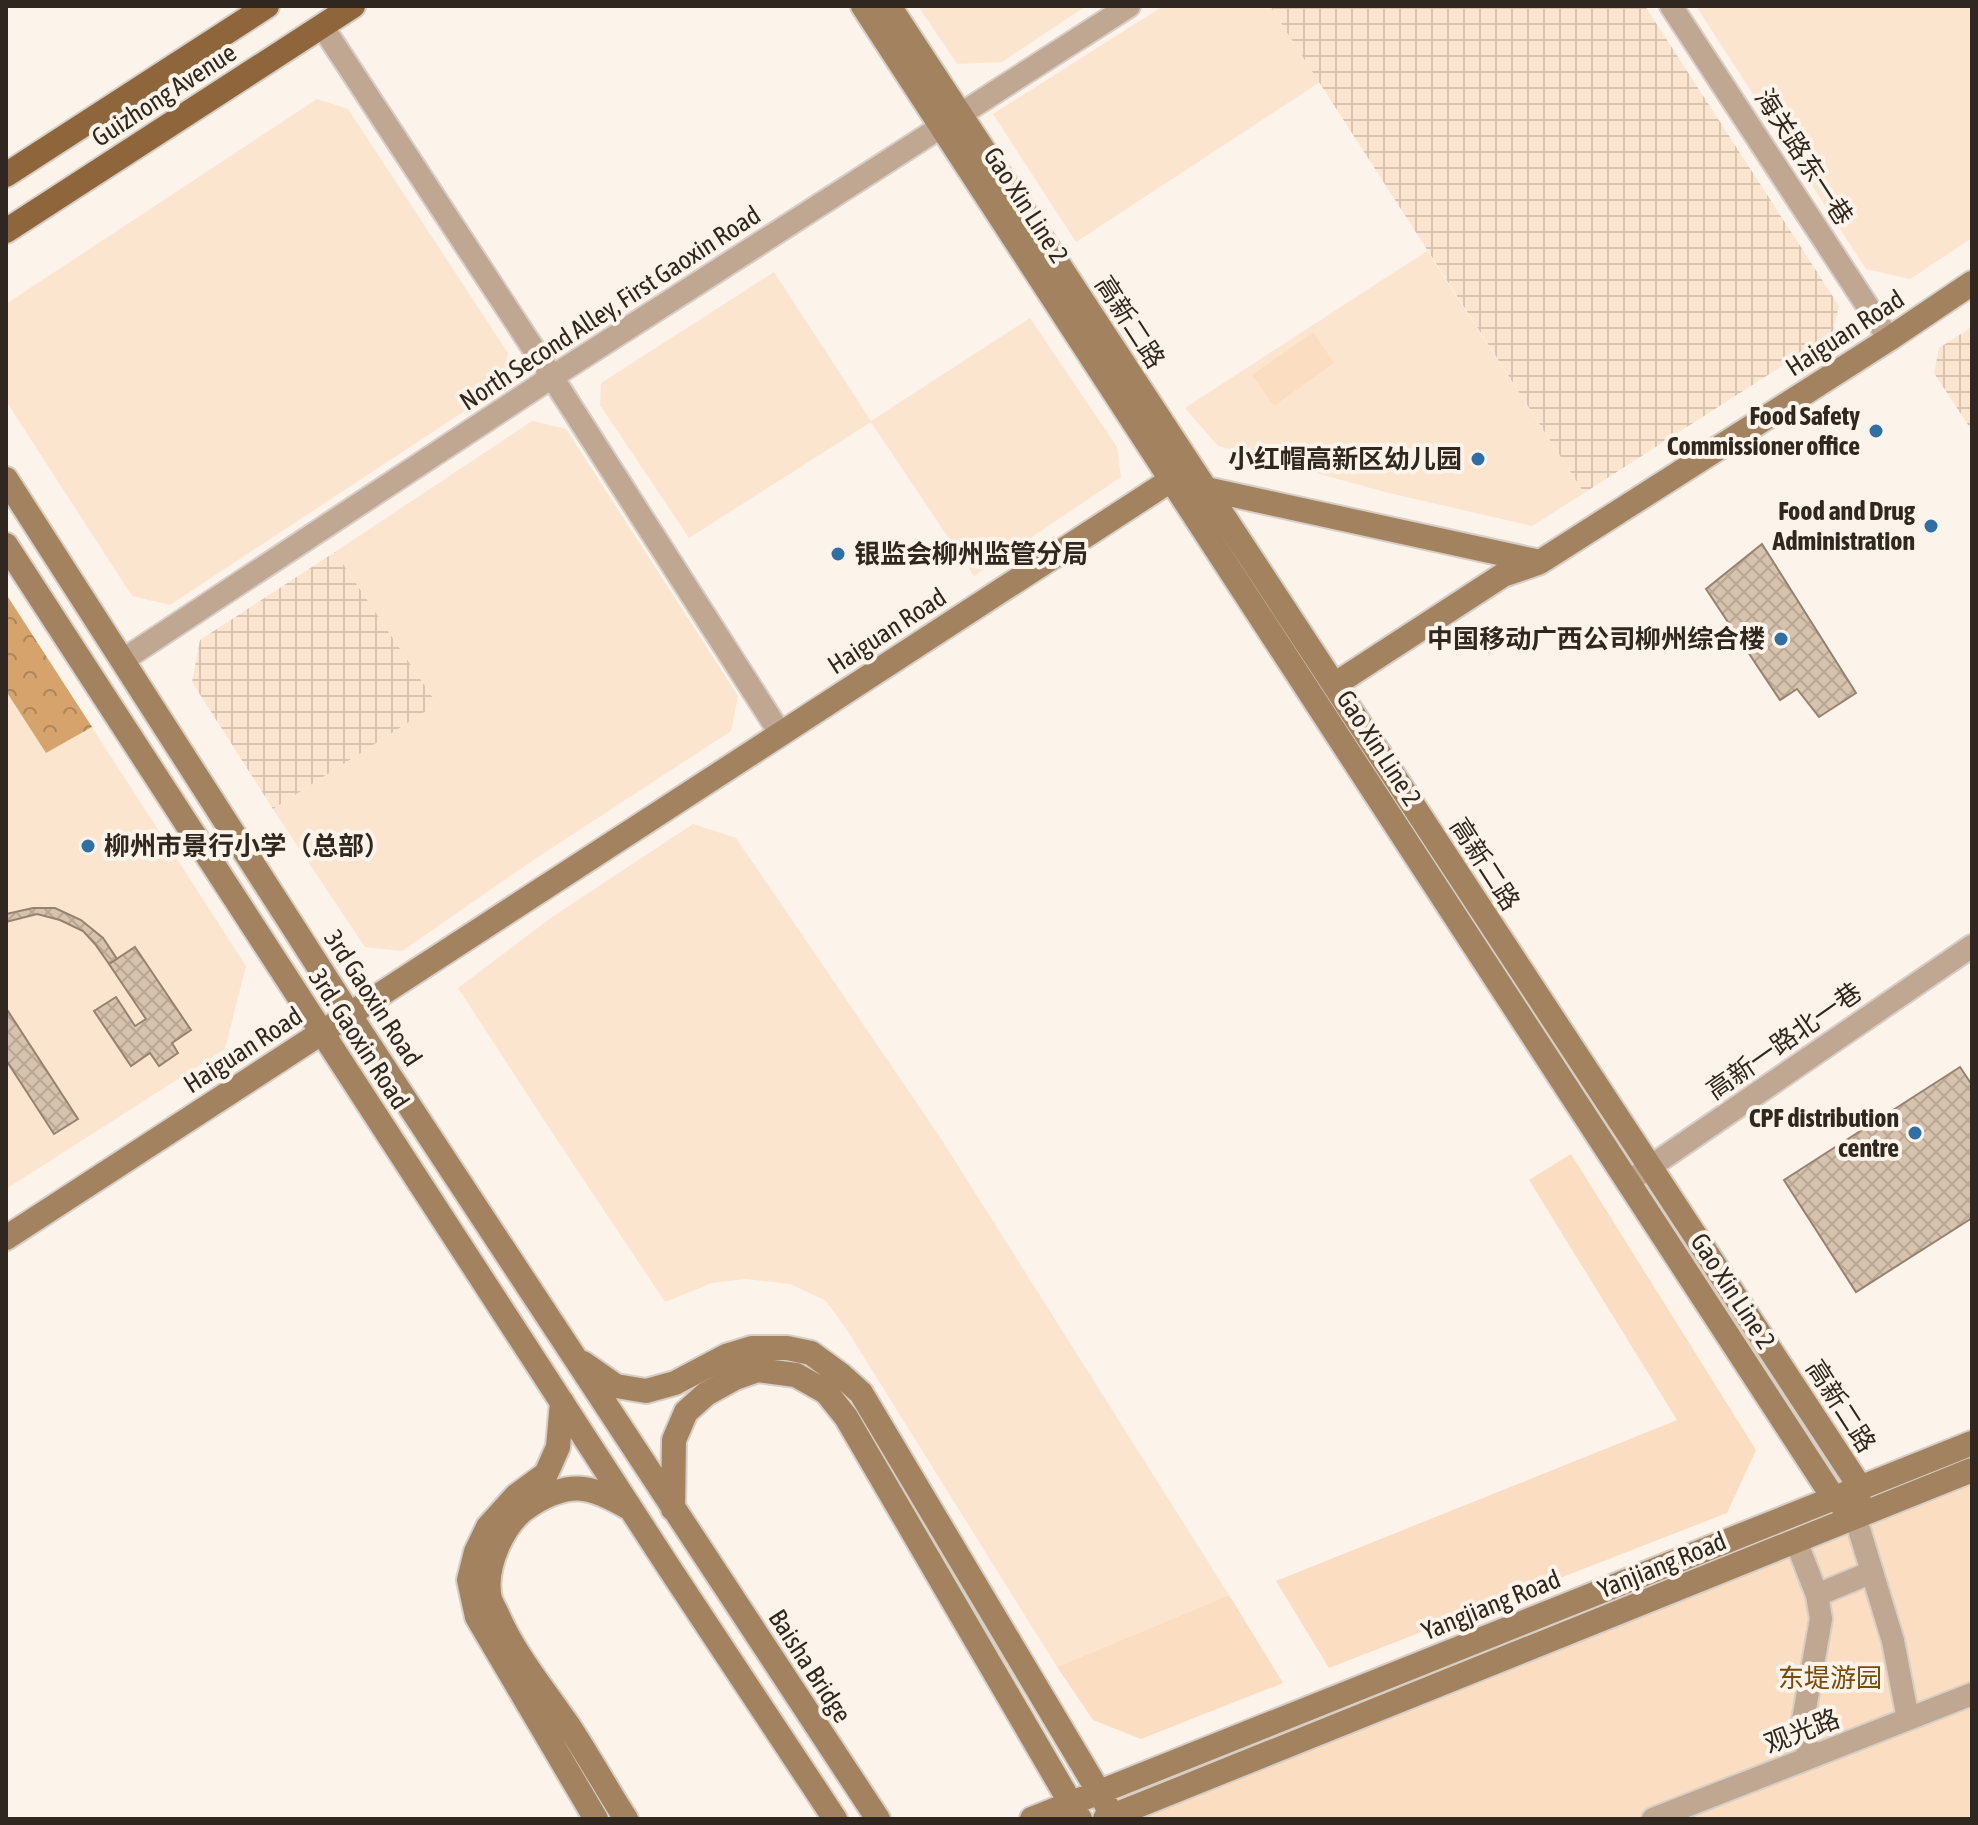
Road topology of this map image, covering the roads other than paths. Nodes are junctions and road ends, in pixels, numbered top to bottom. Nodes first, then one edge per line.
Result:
1 (267, 6) edge
2 (353, 6) edge
3 (863, 6) edge
4 (889, 6) edge
5 (1129, 6) edge
6 (1671, 6) edge
7 (322, 26) junction
8 (951, 120) junction
9 (6, 175) edge
10 (6, 231) edge
11 (1972, 283) edge
12 (1889, 339) junction
13 (552, 377) junction
14 (6, 479) edge
15 (1171, 480) junction
16 (1206, 489) junction
17 (6, 545) edge
18 (1540, 562) junction
19 (123, 660) junction
20 (1339, 692) junction
21 (780, 733) junction
22 (1972, 946) edge
23 (349, 1014) junction
24 (321, 1032) junction
25 (1650, 1167) junction
26 (1628, 1182) junction
27 (6, 1238) edge
28 (572, 1355) junction
29 (562, 1402) junction
30 (1972, 1443) edge
31 (1972, 1470) edge
32 (1860, 1487) junction
33 (1833, 1497) junction
34 (673, 1509) junction
35 (631, 1510) junction
36 (1855, 1516) junction
37 (1796, 1541) junction
38 (696, 1545) joint
39 (1872, 1572) junction
40 (1817, 1595) junction
41 (1972, 1694) edge
42 (1908, 1719) junction
43 (1809, 1758) junction
44 (1099, 1792) junction
45 (1076, 1811) edge
46 (1109, 1818) edge
47 (596, 1819) edge
48 (626, 1819) edge
49 (835, 1819) edge
50 (878, 1819) edge
51 (1032, 1819) edge
52 (1653, 1819) edge

1 - 9 main road, Guizhong Avenue
2 - 7 main road, Guizhong Avenue
3 - 8 main road, Gao Xin Line 2
4 - 8 main road, 高新二路
5 - 8 street, North Second Alley, First Gaoxin Road
6 - 12 street, 海关路东一巷
7 - 10 main road, Guizhong Avenue
7 - 13 street
8 - 13 street, North Second Alley, First Gaoxin Road
8 - 15 main road, Gao Xin Line 2
8 - 16 main road, 高新二路
11 - 12 main road, Haiguan Road
12 - 18 main road, Haiguan Road
13 - 19 street, North Second Alley, First Gaoxin Road
13 - 21 street
14 - 19 main road, 3rd Gaoxin Road
15 - 16 main road
15 - 21 main road, Haiguan Road
15 - 26 main road, Gao Xin Line 2
16 - 18 main road
16 - 20 main road, 高新二路
17 - 24 main road, 3rd. Gaoxin Road
18 - 20 main road, Haiguan Road
19 - 23 main road, 3rd Gaoxin Road
20 - 25 main road, 高新二路
21 - 23 main road, Haiguan Road
22 - 25 street, 高新一路北一巷
23 - 24 main road, Haiguan Road
23 - 28 main road, 3rd Gaoxin Road
24 - 27 main road, Haiguan Road
24 - 29 main road, 3rd. Gaoxin Road
25 - 26 street, 高新一路北一巷
25 - 32 main road, 高新二路
26 - 33 main road, Gao Xin Line 2
28 - 34 main road, 3rd Gaoxin Road
28 - 44 main road
29 - 35 main road, 3rd. Gaoxin Road
29 - 47 main road
30 - 32 main road, Yangjiang Road
31 - 36 main road, Yanjiang Road
32 - 33 main road, Yangjiang Road
32 - 36 main road, 高新二路
33 - 36 main road, Gao Xin Line 2
33 - 44 main road, Yangjiang Road
34 - 38 main road, 3rd Gaoxin Road
34 - 45 main road
35 - 48 main road
35 - 49 main road, 3rd. Gaoxin Road
36 - 37 main road, Yanjiang Road
36 - 39 street
37 - 40 street
37 - 46 main road, Yanjiang Road
38 - 50 main road, Baisha Bridge
39 - 40 street
39 - 42 street
40 - 43 street
41 - 42 street, 观光路
42 - 43 street, 观光路
43 - 52 street, 观光路
44 - 45 main road, Yangjiang Road
44 - 46 main road
45 - 51 main road, Yangjiang Road

